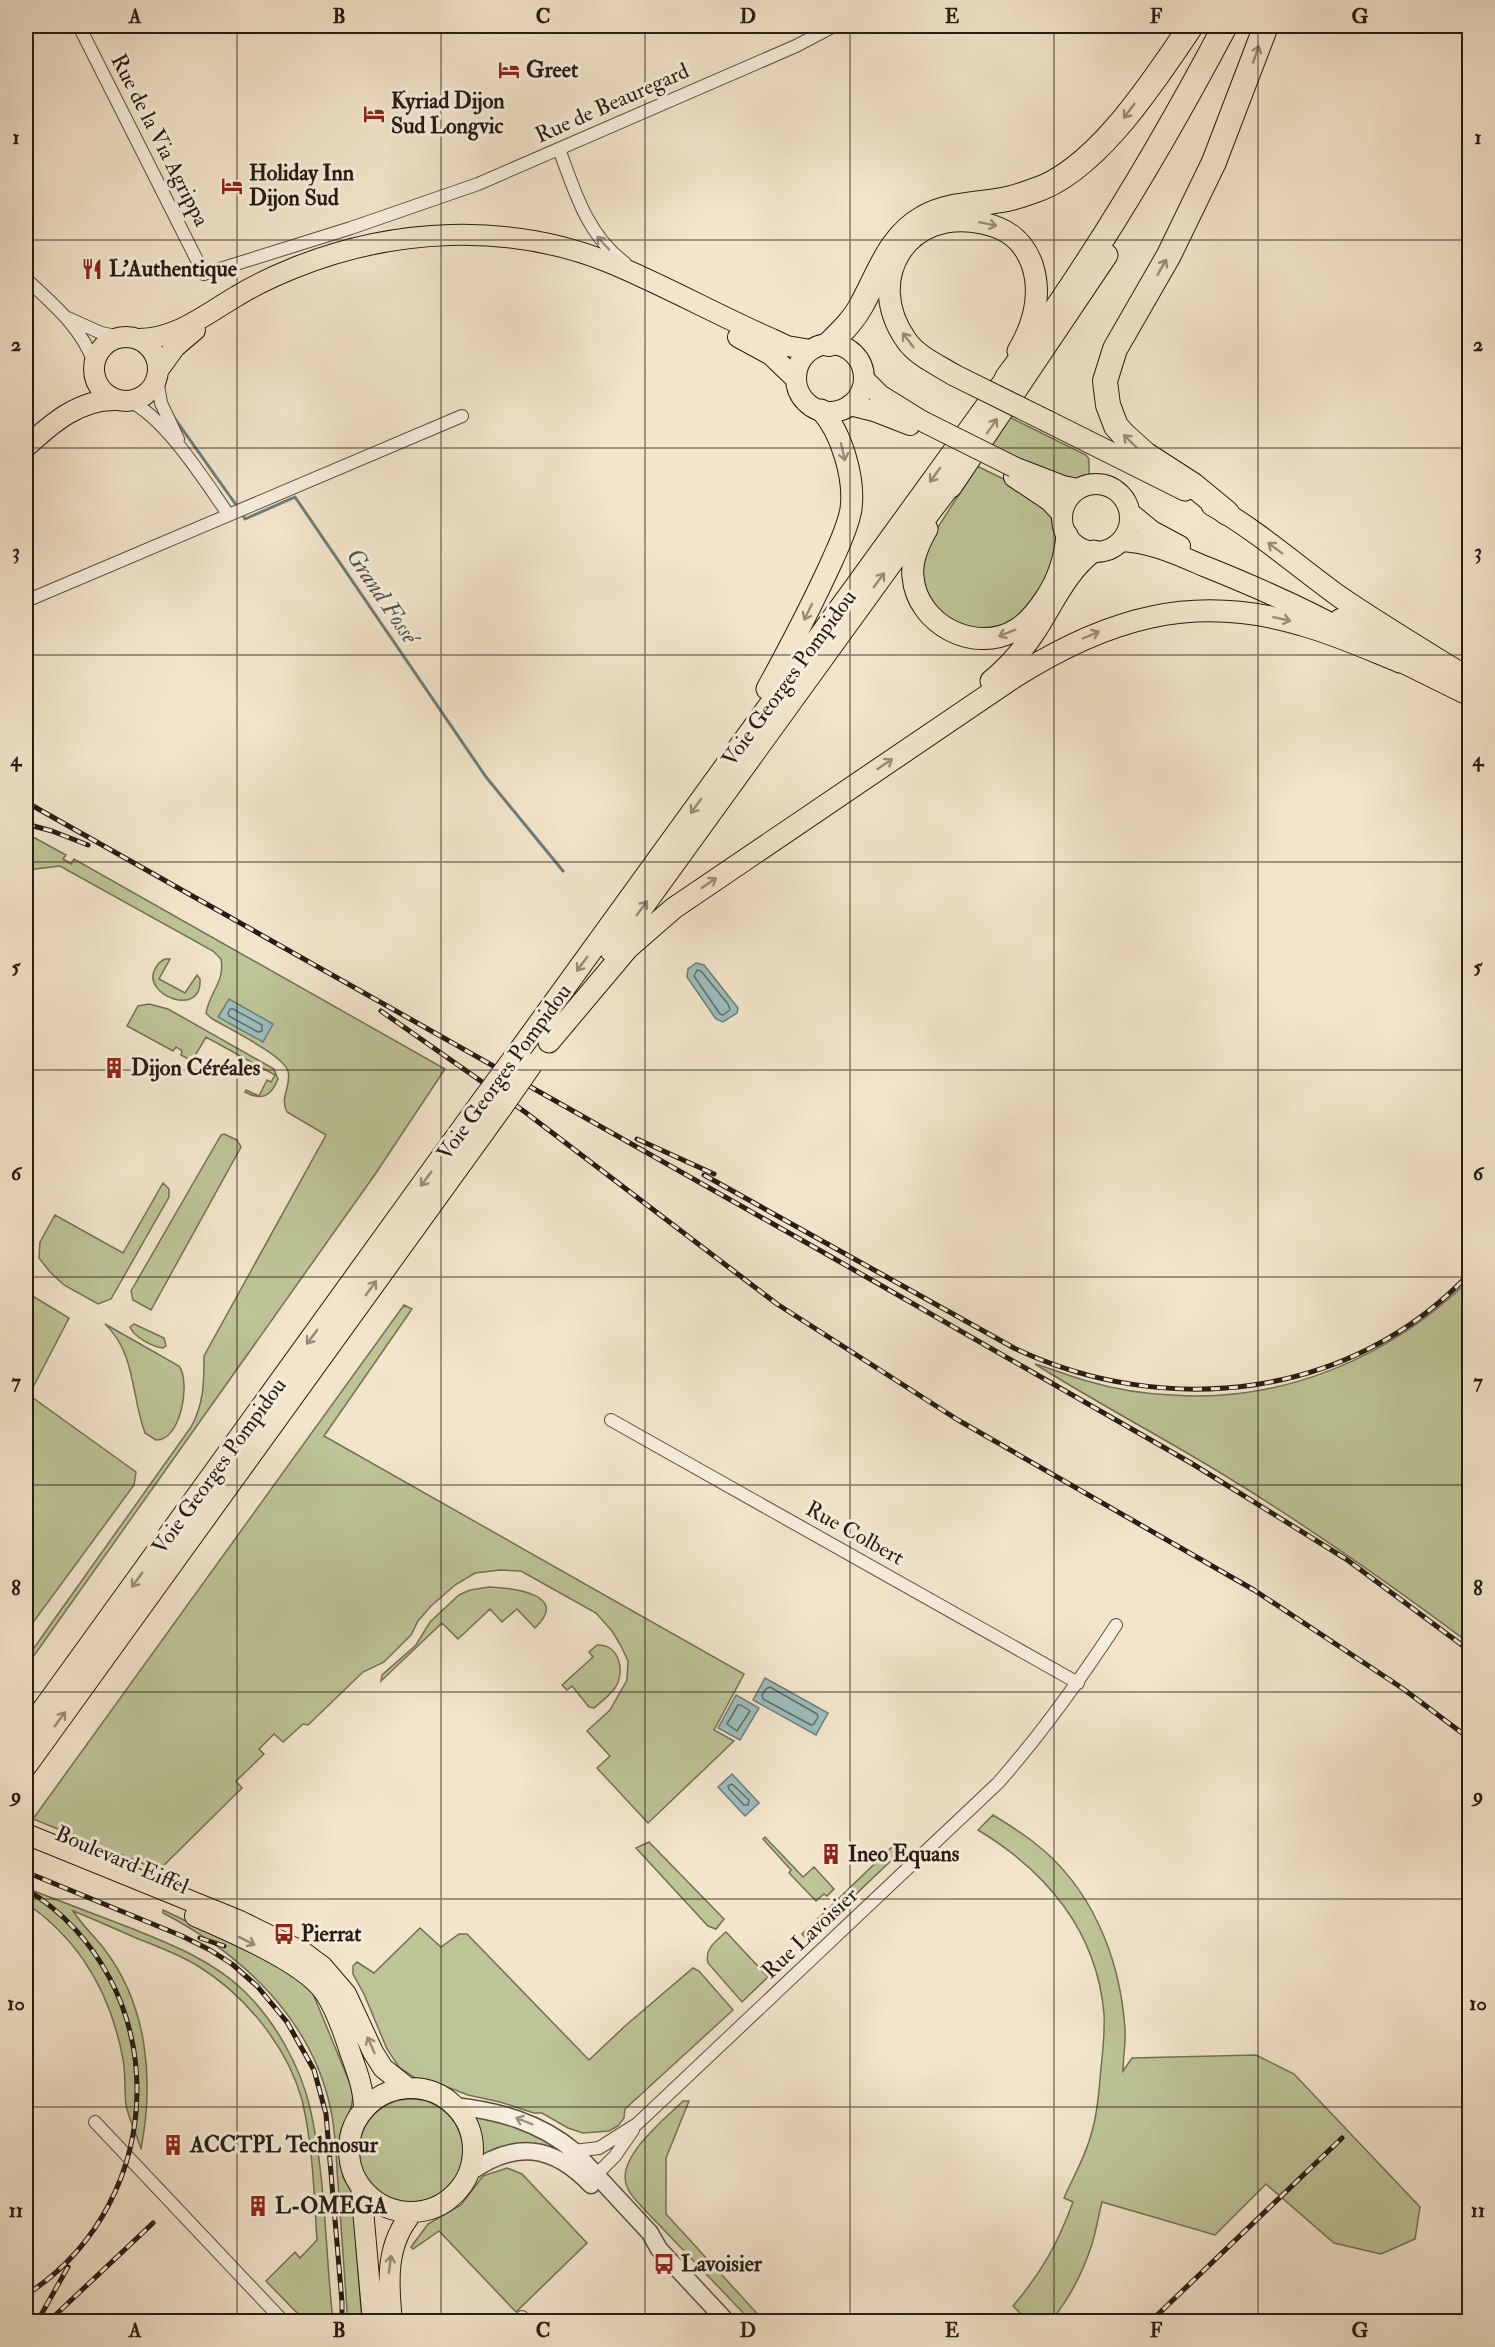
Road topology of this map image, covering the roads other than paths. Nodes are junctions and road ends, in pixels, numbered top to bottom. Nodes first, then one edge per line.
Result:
1 (79, 26) edge
2 (834, 26) edge
3 (1191, 26) edge
4 (1225, 26) edge
5 (1241, 26) edge
6 (1266, 26) edge
7 (559, 149) junction
8 (1107, 255) joint
9 (204, 274) joint
10 (26, 279) edge
11 (648, 280) junction
12 (67, 318) junction
13 (130, 338) junction
14 (820, 347) junction
15 (94, 367) junction
16 (158, 374) junction
17 (1007, 378) joint
18 (796, 379) junction
19 (864, 379) junction
20 (122, 400) junction
21 (850, 405) junction
22 (821, 410) junction
23 (981, 411) junction
24 (462, 416) dead end
25 (919, 425) junction
26 (26, 438) edge
27 (26, 447) edge
28 (184, 451) junction
29 (1012, 471) junction
30 (959, 474) junction
31 (1078, 489) junction
32 (1130, 513) junction
33 (1227, 513) junction
34 (228, 514) junction
35 (1062, 514) junction
36 (1067, 535) junction
37 (1121, 541) junction
38 (1094, 551) junction
39 (26, 601) edge
40 (1400, 662) junction
41 (1468, 684) edge
42 (932, 733) junction
43 (730, 758) junction
44 (549, 1042) junction
45 (524, 1060) junction
46 (493, 1102) junction
47 (611, 1420) dead end
48 (1116, 1625) dead end
49 (1078, 1683) junction
50 (26, 1733) edge
51 (26, 1766) edge
52 (26, 1834) edge
53 (26, 1846) edge
54 (408, 2088) junction
55 (454, 2106) junction
56 (364, 2110) junction
57 (95, 2122) dead end
58 (637, 2124) junction
59 (569, 2156) junction
60 (469, 2173) junction
61 (596, 2175) junction
62 (361, 2187) junction
63 (413, 2212) junction
64 (659, 2249) junction
65 (388, 2320) edge
66 (284, 2322) edge
67 (727, 2322) edge

1 - 9 street, Rue de la Via Agrippa
2 - 7 street, Rue de Beauregard
3 -> 14 highway
4 - 17 highway
5 - 8 highway
33 -> 6 highway
7 - 9 street, Rue de Beauregard
11 -> 7 street
30 -> 8 highway
10 - 12 street
11 - 13 main road
11 - 14 main road
12 - 13 street
12 - 15 street
13 - 15 main road
13 - 16 main road
14 - 18 main road
14 - 19 main road
15 - 20 main road
15 - 26 main road
16 - 18 main road
16 - 20 main road
16 - 28 street
17 - 23 highway
18 - 22 main road
19 - 21 main road
19 - 25 main road
20 - 27 main road
20 - 28 street
21 - 22 main road
21 - 25 main road
22 -> 43 highway
33 -> 23 highway, bridge
23 -> 43 highway, Voie Georges Pompidou
24 - 34 street
25 - 29 main road
28 - 34 street
29 - 31 main road
29 - 35 main road
36 -> 30 highway
44 -> 30 highway, Voie Georges Pompidou
31 - 32 main road
31 - 35 main road
32 - 37 main road
32 - 41 main road
41 -> 33 highway
34 - 39 street
35 - 36 main road
36 - 38 main road
37 - 38 main road
37 - 40 main road
38 - 42 highway
40 - 41 main road
42 -> 40 highway
44 -> 42 highway
43 -> 45 highway, Voie Georges Pompidou
44 - 45 highway, Voie Georges Pompidou
45 - 46 highway, Voie Georges Pompidou, bridge
46 -> 50 highway, Voie Georges Pompidou
51 -> 46 highway, Voie Georges Pompidou
47 - 49 street, Rue Colbert
48 - 49 street, Rue Lavoisier
49 - 58 street, Rue Lavoisier
54 -> 52 main road
53 -> 56 main road, Boulevard Eiffel
54 - 55 main road
54 - 56 main road
59 -> 55 street
55 - 60 main road
56 - 62 main road
57 - 66 street
58 - 59 street, Rue Lavoisier
58 - 61 street, Rue Lavoisier
59 - 60 street
59 - 61 street
59 - 64 street
60 - 63 main road
61 - 64 street
62 - 63 main road
62 - 65 main road
65 -> 63 main road
64 - 67 street

